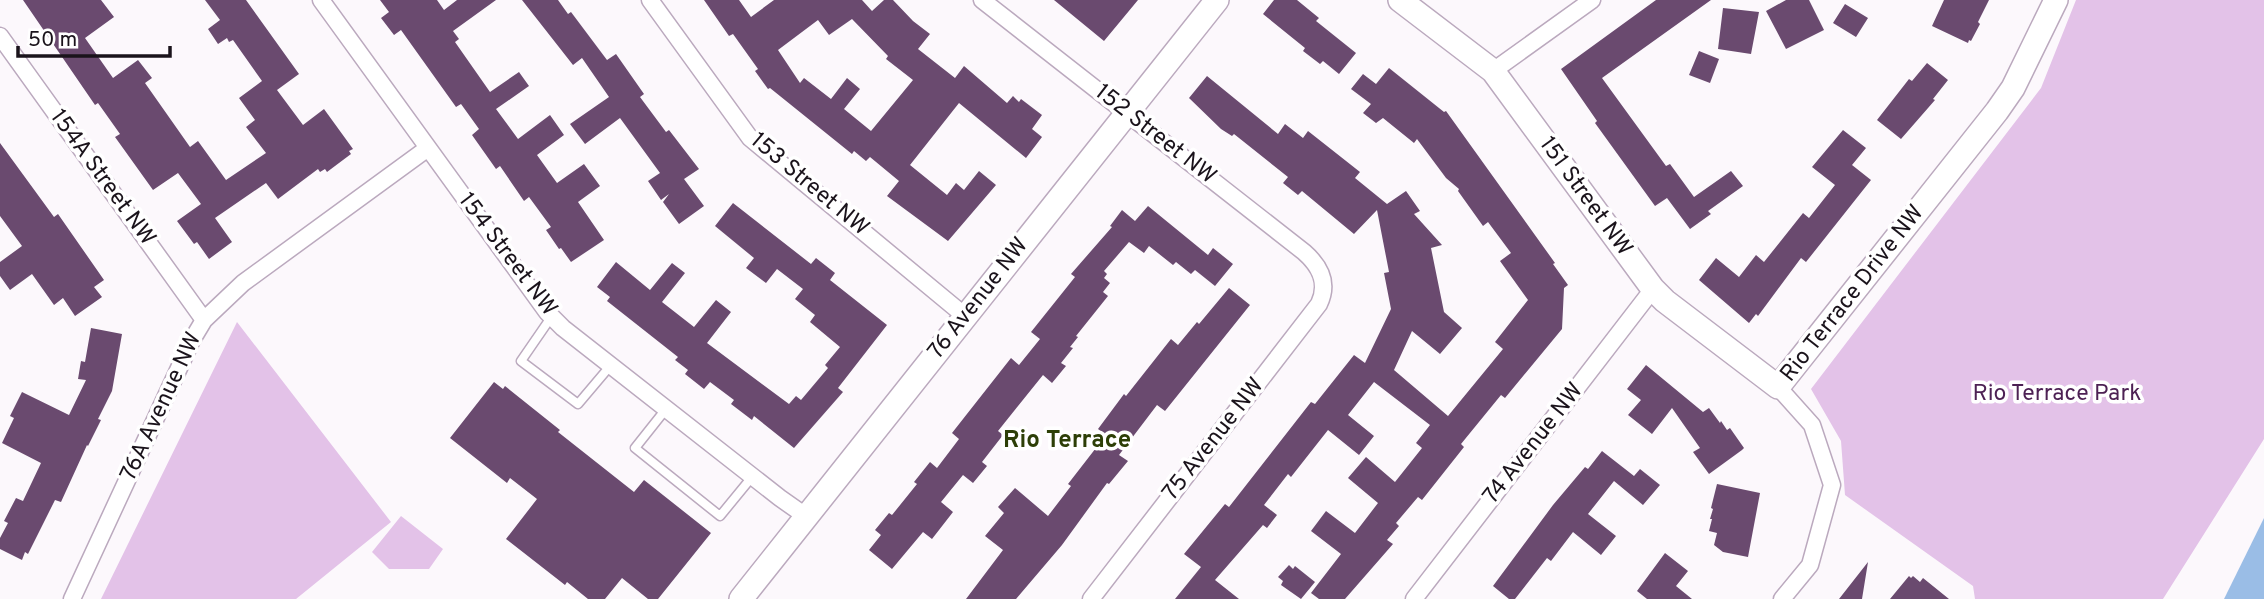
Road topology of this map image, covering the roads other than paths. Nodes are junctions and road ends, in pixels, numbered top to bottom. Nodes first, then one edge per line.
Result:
1 (321, 0) edge
2 (650, 0) edge
3 (982, 0) edge
4 (1217, 0) edge
5 (1400, 0) edge
6 (1592, 0) edge
7 (2056, 0) edge
8 (0, 36) edge
9 (1493, 71) junction
10 (1127, 112) junction
11 (428, 148) junction
12 (1321, 275) joint
13 (1653, 289) junction
14 (552, 316) junction
15 (965, 316) junction
16 (204, 320) junction
17 (611, 365) junction
18 (1779, 387) junction
19 (666, 409) junction
20 (752, 477) junction
21 (807, 517) junction
22 (72, 599) edge
23 (741, 599) edge
24 (1091, 599) edge
25 (1414, 599) edge
26 (1782, 599) edge

1 - 11 street, 154 Street NW
2 - 15 street, 153 Street NW
3 - 10 street, 152 Street NW
4 - 10 street, 76 Avenue NW
5 - 9 street, 151 Street NW
6 - 9 street
7 - 18 street, Rio Terrace Drive NW
8 - 16 street, 154A Street NW
9 - 13 street, 151 Street NW
10 - 12 street, 152 Street NW
10 - 15 street, 76 Avenue NW
11 - 14 street, 154 Street NW
11 - 16 street, 76A Avenue NW
12 - 24 street, 75 Avenue NW
13 - 18 street, 151 Street NW
13 - 25 street, 74 Avenue NW
14 - 17 street, 154 Street NW
14 - 17 lane
15 - 21 street, 76 Avenue NW
16 - 22 street, 76A Avenue NW
17 - 19 street, 154 Street NW
18 - 26 street, Rio Terrace Drive NW
19 - 20 street, 154 Street NW
19 - 20 lane
20 - 21 street, 154 Street NW
21 - 23 street, 76 Avenue NW

